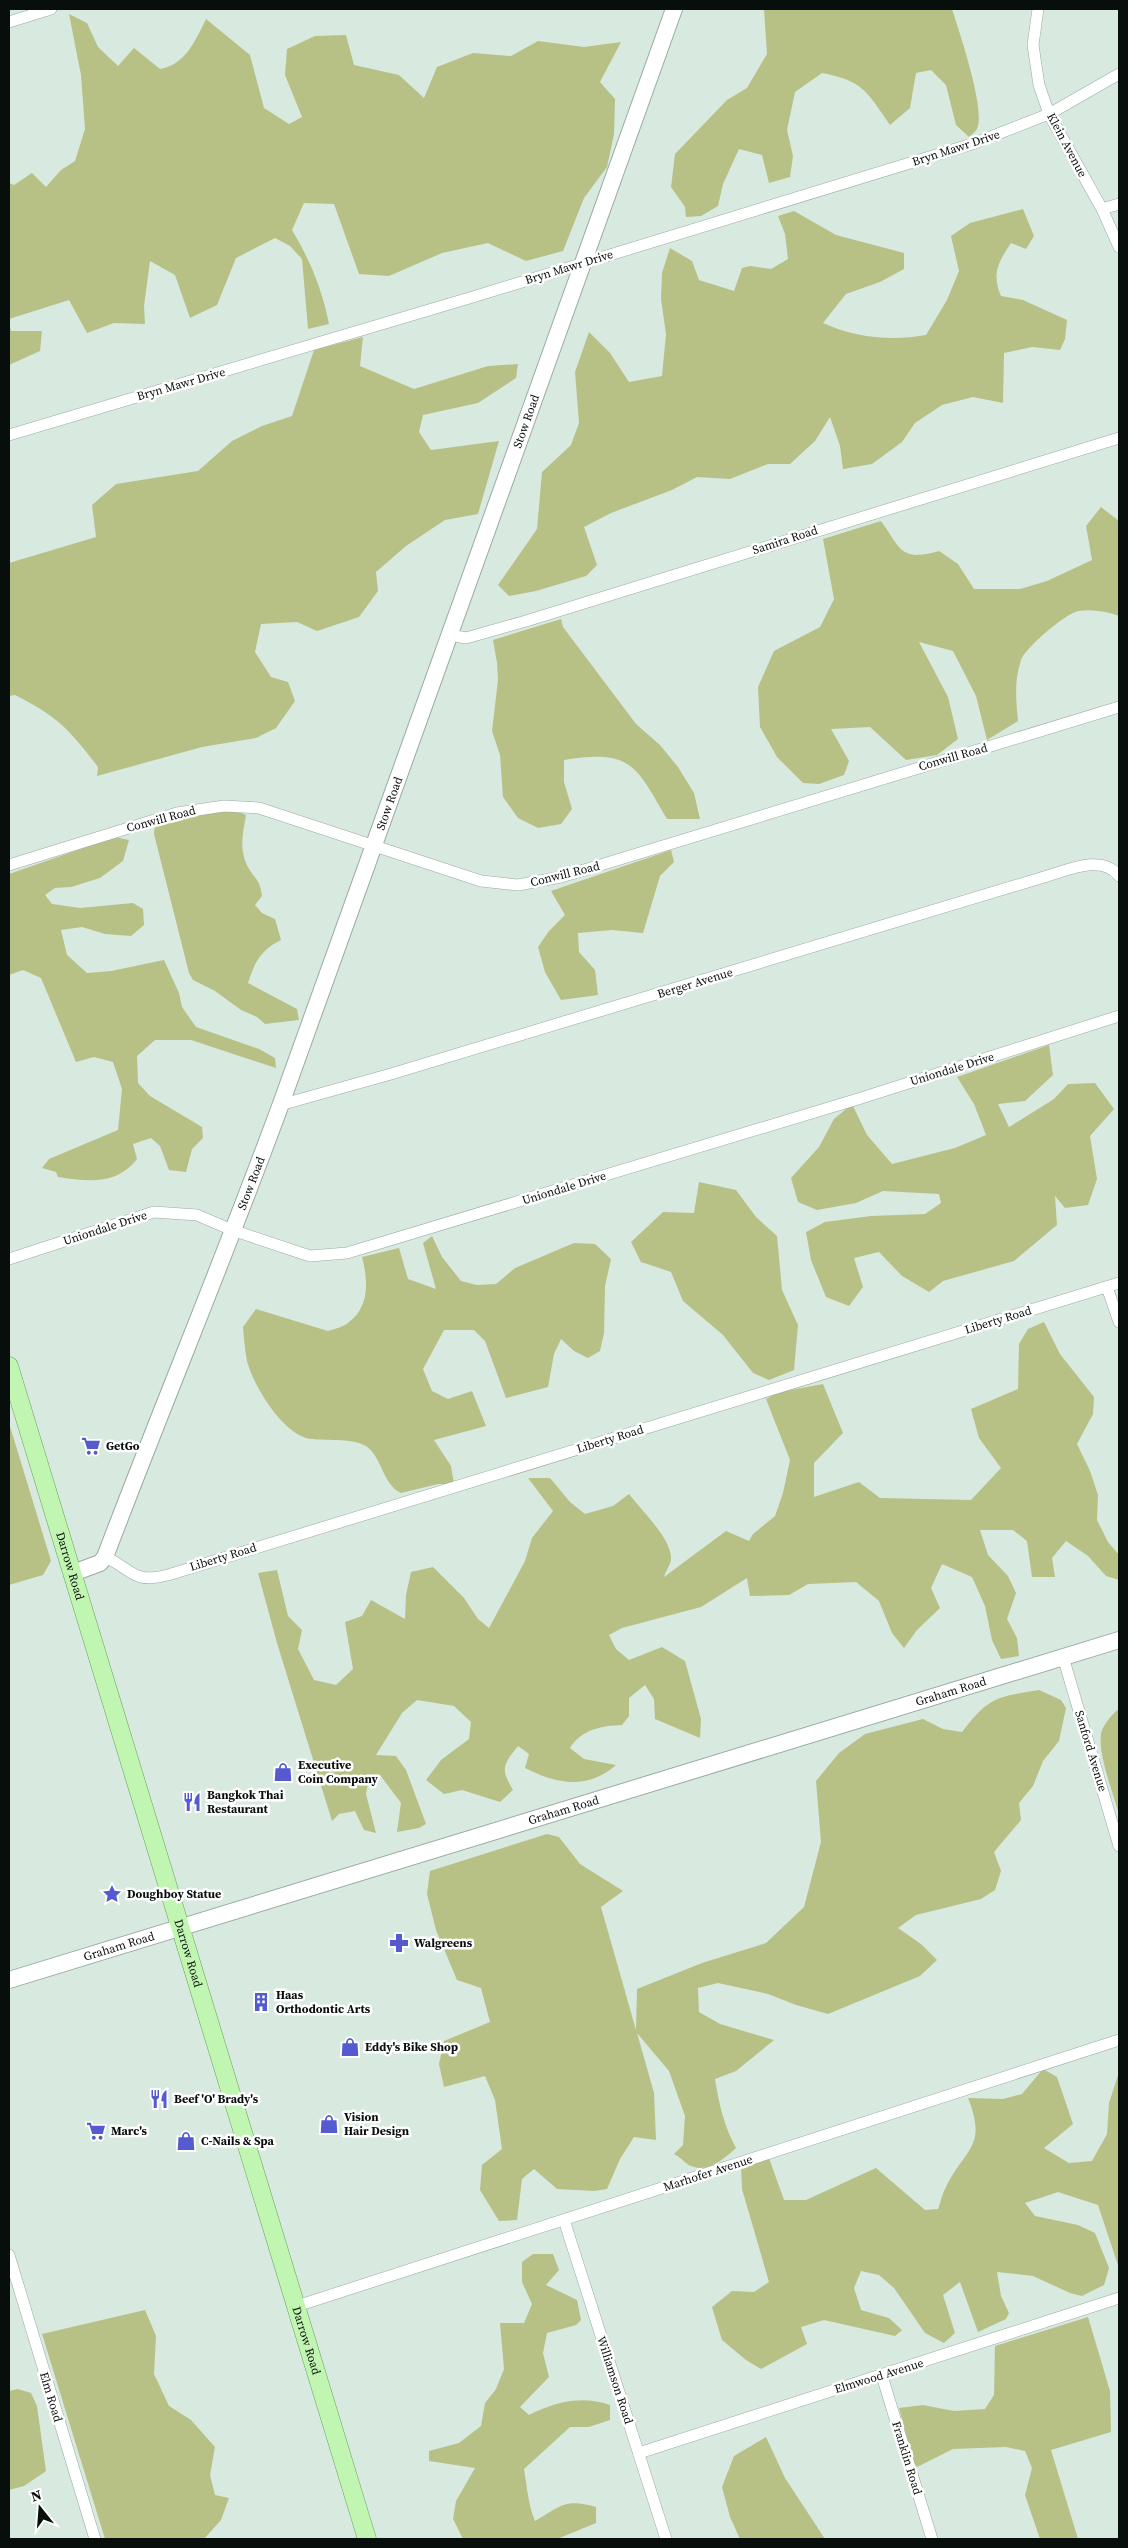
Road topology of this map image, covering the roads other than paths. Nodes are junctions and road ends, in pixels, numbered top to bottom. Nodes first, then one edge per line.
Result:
1 (51, 9) edge
2 (674, 9) edge
3 (1038, 9) edge
4 (9, 22) edge
5 (1119, 74) edge
6 (1049, 114) junction
7 (1119, 204) edge
8 (1102, 209) junction
9 (1119, 246) edge
10 (582, 264) junction
11 (9, 435) edge
12 (1119, 438) edge
13 (450, 635) junction
14 (1119, 707) edge
15 (375, 845) junction
16 (9, 865) edge
17 (1119, 876) edge
18 (1119, 1016) edge
19 (280, 1105) junction
20 (232, 1230) junction
21 (9, 1259) edge
22 (1119, 1284) edge
23 (1107, 1287) junction
24 (1119, 1322) edge
25 (9, 1366) edge
26 (106, 1557) junction
27 (73, 1573) junction
28 (1119, 1640) edge
29 (1063, 1657) junction
30 (1119, 1846) edge
31 (180, 1928) junction
32 (9, 1980) edge
33 (1119, 2040) edge
34 (564, 2220) junction
35 (9, 2255) edge
36 (1119, 2298) edge
37 (297, 2306) junction
38 (882, 2376) junction
39 (639, 2453) junction
40 (95, 2539) edge
41 (367, 2539) edge
42 (666, 2539) edge
43 (932, 2539) edge

1 - 4 street
2 - 10 street, Stow Road
3 - 6 street, Klein Avenue
5 - 6 street, Bryn Mawr Drive
6 - 8 street, Klein Avenue
6 - 10 street, Bryn Mawr Drive
7 - 8 street
8 - 9 street, Klein Avenue
10 - 11 street, Bryn Mawr Drive
10 - 13 street, Stow Road
12 - 13 street, Samira Road
13 - 15 street, Stow Road
14 - 15 street, Conwill Road
15 - 16 street, Conwill Road
15 - 19 street, Stow Road
17 - 19 street, Berger Avenue
18 - 20 street, Uniondale Drive
19 - 20 street, Stow Road
20 - 21 street, Uniondale Drive
20 - 26 street, Stow Road
22 - 23 street, Liberty Road
23 - 24 street
23 - 26 street, Liberty Road
25 - 27 main road, Darrow Road
26 - 27 street
27 - 31 main road, Darrow Road
28 - 29 street, Graham Road
29 - 30 street, Sanford Avenue
29 - 31 street, Graham Road
31 - 32 street, Graham Road
31 - 37 main road, Darrow Road
33 - 34 street, Marhofer Avenue
34 - 37 street, Marhofer Avenue
34 - 39 street, Williamson Road
35 - 40 street, Elm Road
36 - 38 street, Elmwood Avenue
37 - 41 main road, Darrow Road
38 - 39 street, Elmwood Avenue
38 - 43 street, Franklin Road
39 - 42 street, Williamson Road

